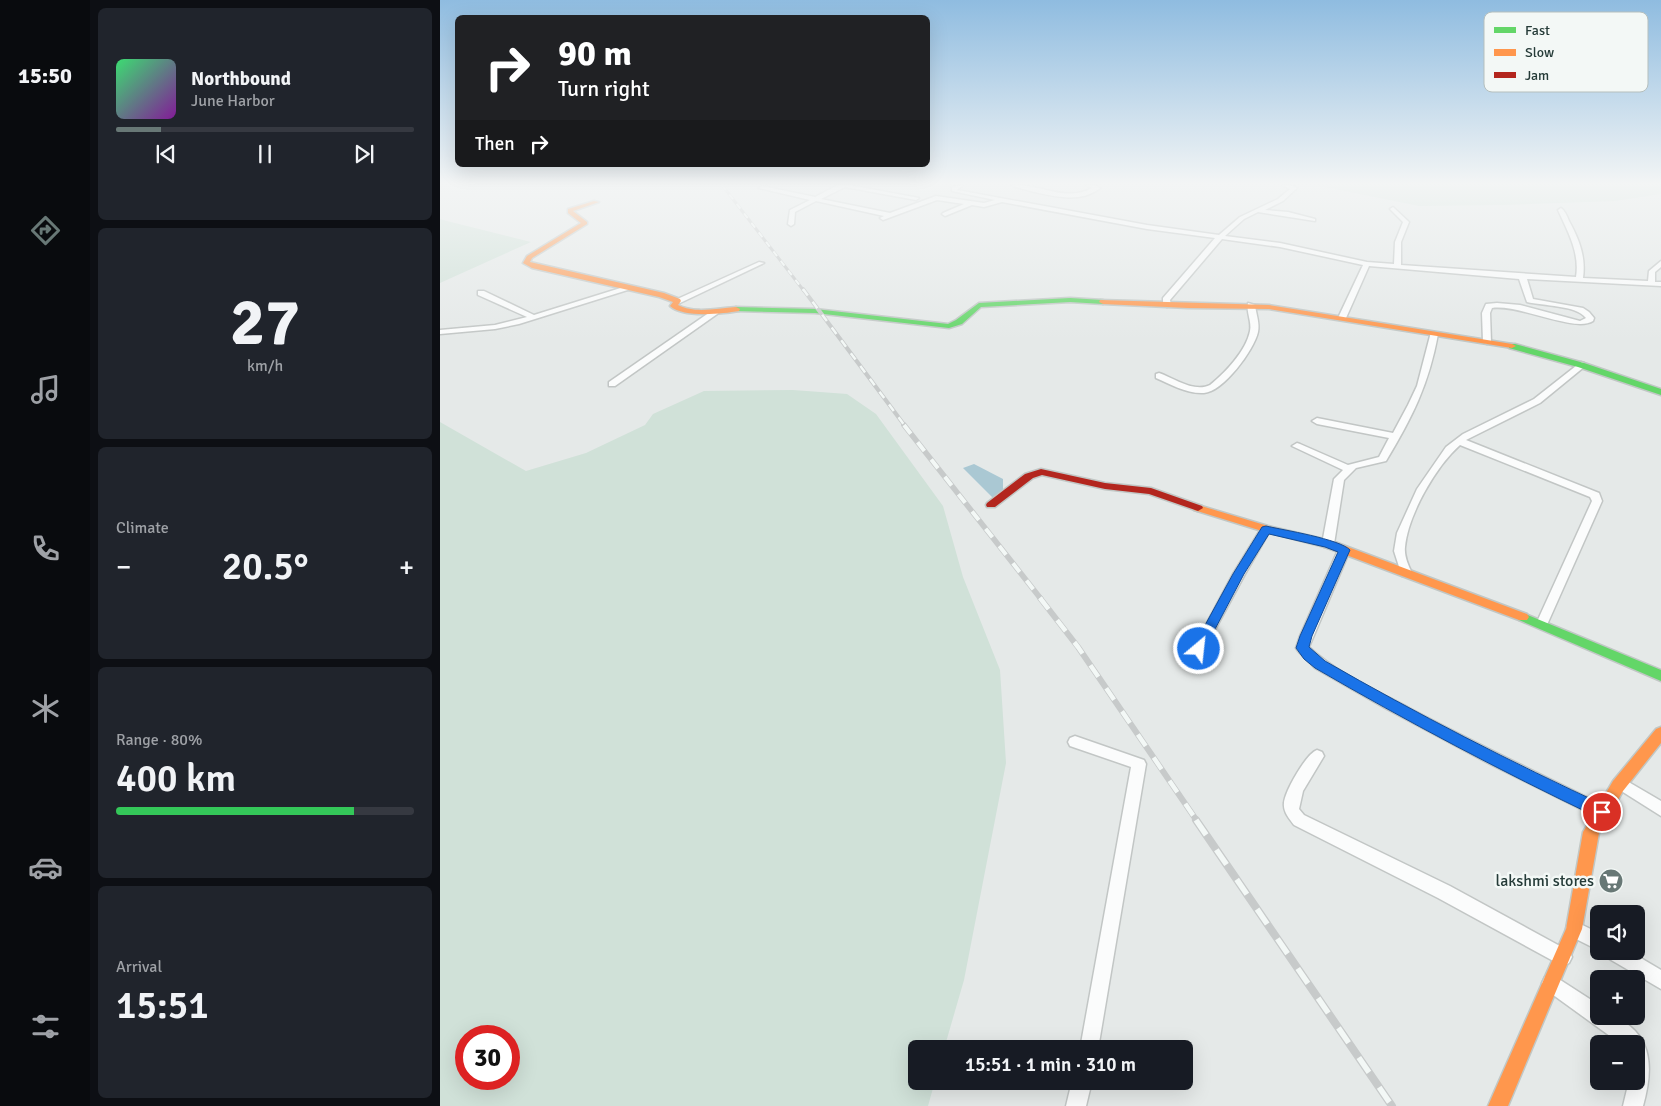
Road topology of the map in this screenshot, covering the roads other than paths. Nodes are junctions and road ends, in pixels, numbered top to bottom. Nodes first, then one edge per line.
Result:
1 (563, 237) edge
2 (1211, 237) edge
3 (1400, 237) edge
4 (1574, 237) edge
5 (1220, 238) junction
6 (761, 263) dead end
7 (1661, 263) edge
8 (1367, 264) junction
9 (1397, 267) junction
10 (1522, 276) junction
11 (1580, 279) junction
12 (1651, 282) junction
13 (1661, 284) edge
14 (630, 288) junction
15 (481, 293) dead end
16 (677, 301) junction
17 (1167, 305) junction
18 (1251, 306) junction
19 (716, 312) junction
20 (535, 318) junction
21 (1342, 318) junction
22 (440, 332) edge
23 (1434, 334) junction
24 (1487, 342) junction
25 (1581, 365) junction
26 (1159, 376) dead end
27 (612, 384) dead end
28 (1661, 392) edge
29 (1317, 421) dead end
30 (1395, 436) junction
31 (1459, 441) junction
32 (1297, 446) dead end
33 (1348, 469) junction
34 (991, 505) dead end
35 (1266, 530) junction
36 (1328, 544) junction
37 (1344, 550) junction
38 (1406, 573) junction
39 (1542, 624) junction
40 (1199, 649) dead end
41 (1661, 676) edge
42 (1661, 733) edge
43 (1075, 742) dead end
44 (1317, 756) dead end
45 (1620, 783) junction
46 (1661, 809) edge
47 (1602, 812) junction
48 (1574, 929) junction
49 (1590, 938) edge
50 (1563, 957) junction
51 (1627, 960) edge
52 (1661, 980) edge
53 (1551, 983) junction
54 (1590, 1010) edge
55 (1612, 1025) edge
56 (1626, 1035) edge
57 (1091, 1040) edge
58 (1080, 1090) edge
59 (1638, 1090) edge
60 (1076, 1106) edge
61 (1498, 1106) edge
62 (1633, 1106) edge

1 - 14 street
2 - 5 street
3 - 9 street
4 - 11 street
5 - 8 street
5 - 17 street
6 - 16 street
7 - 12 street
8 - 9 street
8 - 21 street
9 - 10 street
10 - 11 street
10 - 24 street
11 - 12 street
12 - 13 street
14 - 16 street
14 - 20 street
15 - 20 street
16 - 19 street
17 - 18 street
17 - 19 street
18 - 21 street
18 - 26 street
19 - 27 street
20 - 22 street
21 - 23 street
23 - 24 street
23 - 30 street
24 - 25 street
25 - 28 street
25 - 31 street
29 - 30 street
30 - 33 street
31 - 38 street
31 - 39 street
32 - 33 street
33 - 36 street
34 - 35 street
35 - 36 street
35 - 40 street
36 - 37 street
37 - 38 street
37 - 47 street
38 - 39 street
39 - 41 street
42 - 45 street
43 - 57 street
44 - 50 street
45 - 46 street
45 - 47 street
47 - 48 street
48 - 49 street
48 - 50 street
50 - 53 street
51 - 52 street
53 - 54 street
53 - 61 street
55 - 56 street
58 - 60 street
59 - 62 street

